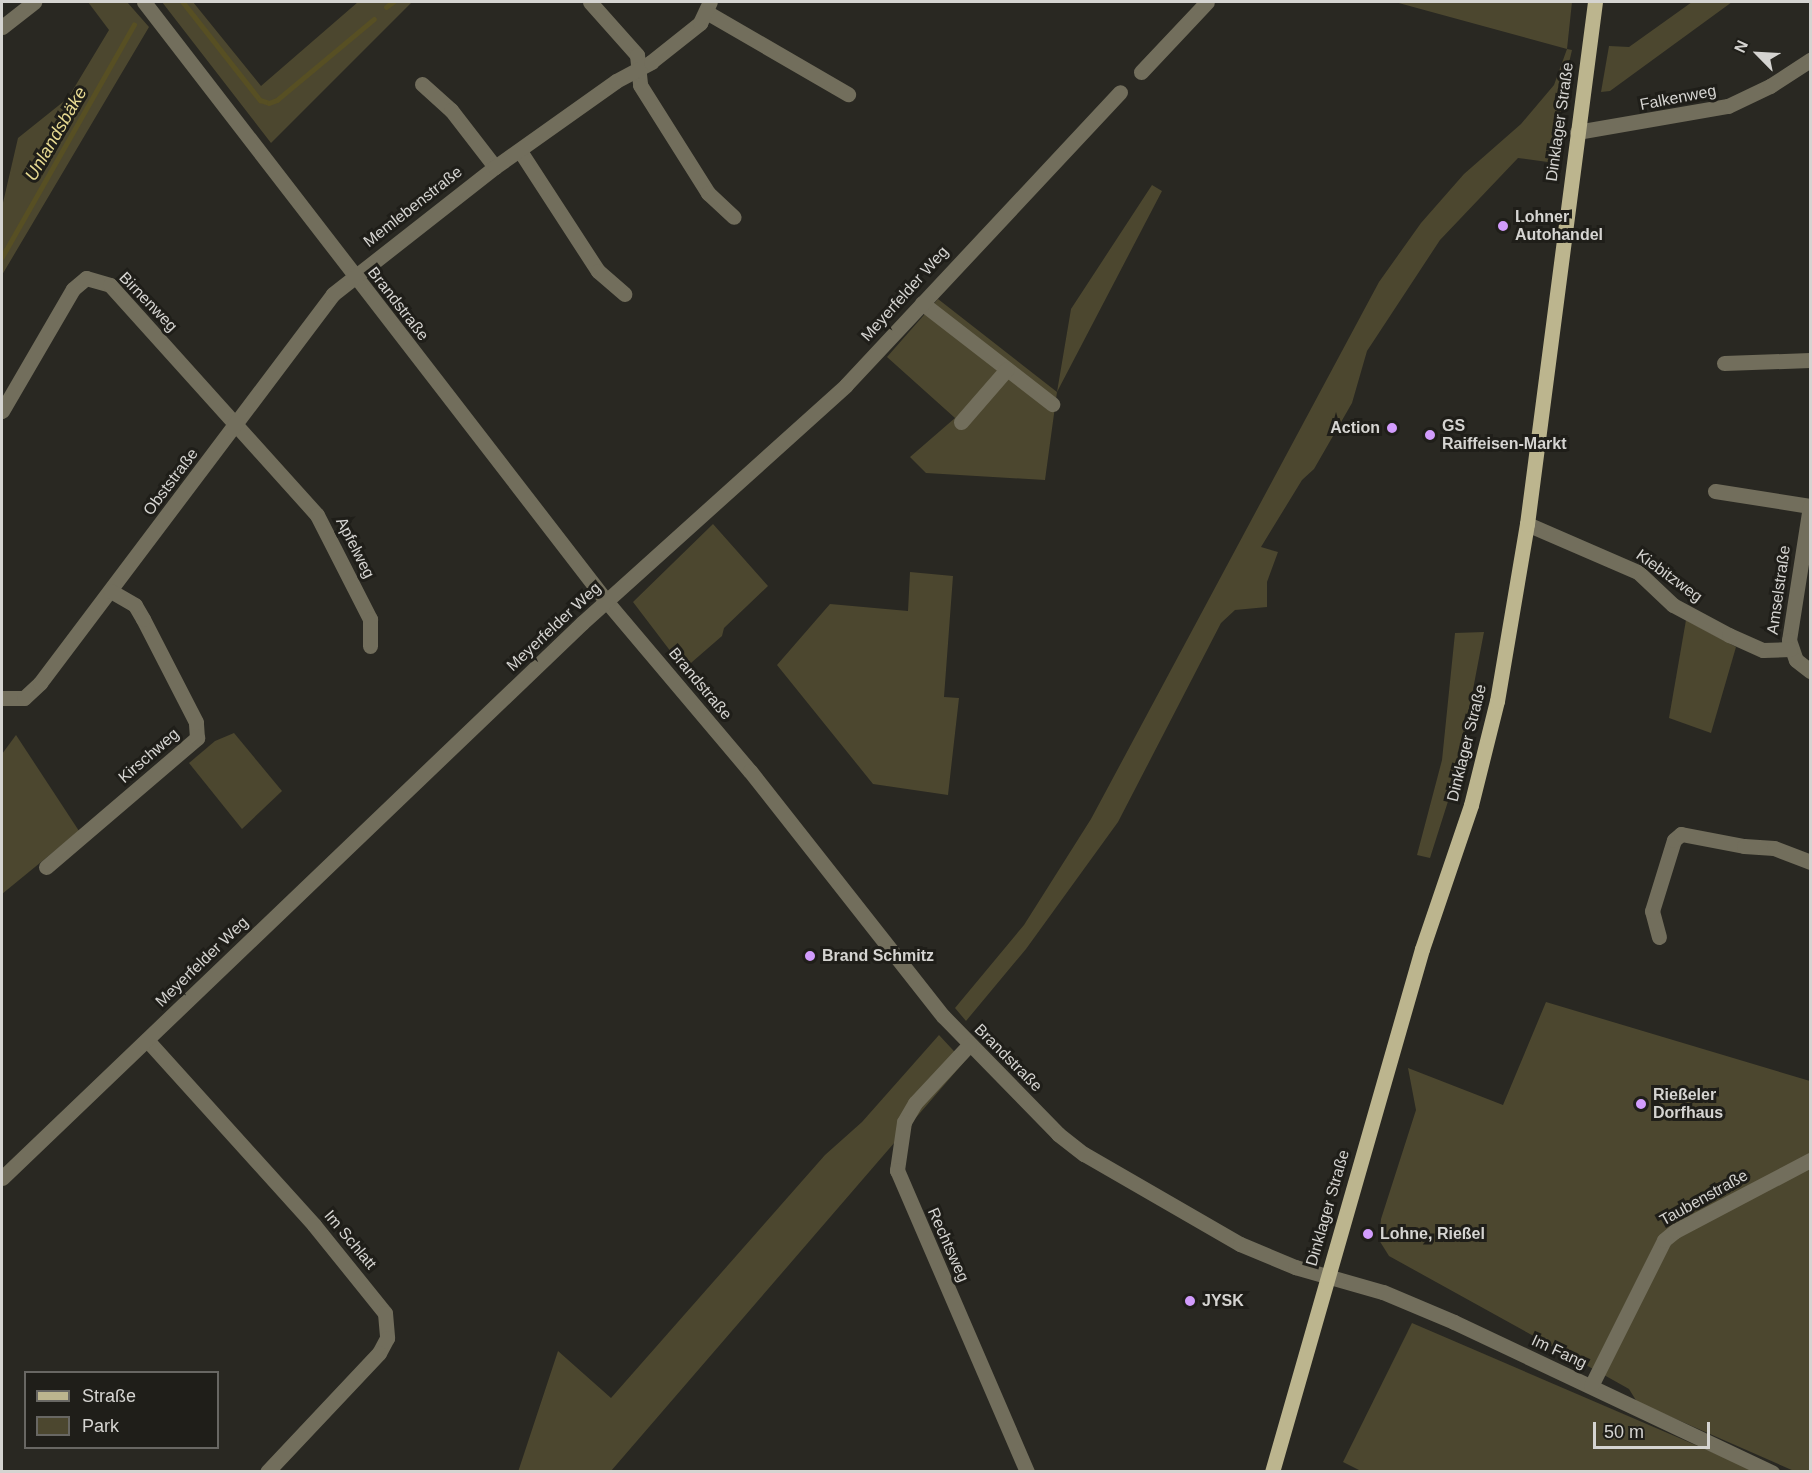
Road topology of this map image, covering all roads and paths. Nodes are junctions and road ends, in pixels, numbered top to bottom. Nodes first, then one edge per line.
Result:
1 (34, 2) edge
2 (144, 2) edge
3 (590, 2) edge
4 (1207, 2) edge
5 (1595, 2) edge
6 (709, 7) edge
7 (2, 27) edge
8 (1810, 60) edge
9 (636, 72) junction
10 (1141, 72) dead end
11 (422, 84) dead end
12 (1120, 92) dead end
13 (848, 94) dead end
14 (1577, 132) junction
15 (520, 151) junction
16 (495, 167) junction
17 (734, 217) dead end
18 (354, 276) junction
19 (624, 294) dead end
20 (922, 303) junction
21 (1810, 360) edge
22 (1724, 363) dead end
23 (1007, 369) junction
24 (1052, 404) dead end
25 (2, 411) edge
26 (961, 422) dead end
27 (236, 425) junction
28 (1715, 491) dead end
29 (1810, 506) edge
30 (1527, 524) junction
31 (111, 591) junction
32 (607, 602) junction
33 (370, 646) dead end
34 (1790, 649) junction
35 (1810, 671) edge
36 (6, 700) edge
37 (1810, 862) edge
38 (46, 867) dead end
39 (1659, 937) dead end
40 (147, 1040) junction
41 (969, 1045) junction
42 (1810, 1160) edge
43 (2, 1178) edge
44 (1326, 1276) junction
45 (1591, 1386) junction
46 (267, 1472) edge
47 (1028, 1472) edge
48 (1272, 1472) edge
49 (1772, 1472) edge

1 - 7 street
2 - 18 street, Brandstraße
3 - 9 street
4 - 10 street
5 - 14 main road, Dinklager Straße
6 - 9 street, Memlebenstraße
6 - 13 street, Memlebenstraße
8 - 14 street, Falkenweg
9 - 15 street, Memlebenstraße
9 - 17 street
11 - 16 street
12 - 20 street, Meyerfelder Weg
14 - 30 main road, Dinklager Straße
15 - 16 street, Memlebenstraße
15 - 19 street
16 - 18 street, Memlebenstraße
18 - 27 street, Obststraße
18 - 32 street, Brandstraße
20 - 23 street
20 - 32 street, Meyerfelder Weg
21 - 22 street
23 - 24 street
23 - 26 street
25 - 27 street, Birnenweg
27 - 31 street, Obststraße
27 - 33 street, Apfelweg
28 - 29 street, Amselstraße
29 - 34 street, Amselstraße
30 - 34 street, Kiebitzweg
30 - 44 main road, Dinklager Straße
31 - 36 street, Obststraße
31 - 38 street, Kirschweg
32 - 40 street, Meyerfelder Weg
32 - 41 street, Brandstraße
34 - 35 street, Amselstraße
37 - 39 street
40 - 43 street, Meyerfelder Weg
40 - 46 street, Im Schlatt
41 - 44 street, Brandstraße
41 - 47 street, Rechtsweg
42 - 45 street, Taubenstraße
44 - 45 street, Im Fang
44 - 48 main road, Dinklager Straße
45 - 49 street, Im Fang

